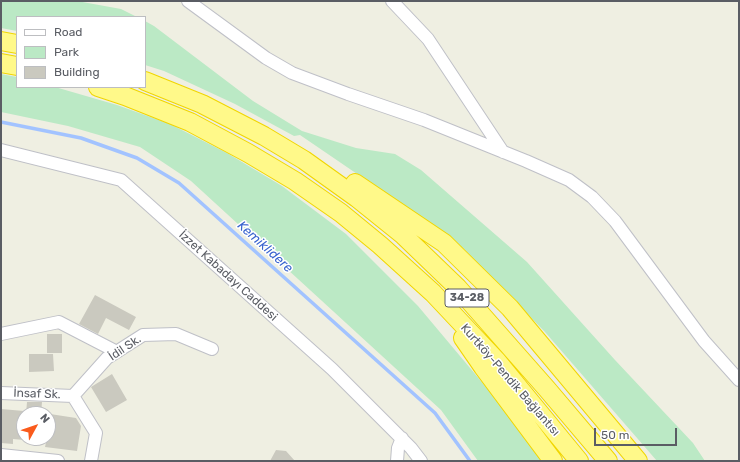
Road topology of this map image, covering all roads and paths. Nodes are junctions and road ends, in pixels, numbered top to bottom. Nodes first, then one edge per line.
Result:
1 (188, 1) edge
2 (392, 1) edge
3 (1, 41) edge
4 (16, 44) edge
5 (1, 63) edge
6 (16, 66) edge
7 (146, 81) edge
8 (101, 88) edge
9 (1, 150) edge
10 (503, 152) junction
11 (304, 160) junction
12 (433, 293) junction
13 (529, 330) junction
14 (1, 334) edge
15 (212, 349) dead end
16 (117, 352) junction
17 (739, 380) edge
18 (1, 393) edge
19 (73, 396) junction
20 (402, 438) junction
21 (1, 455) edge
22 (58, 461) edge
23 (91, 461) edge
24 (397, 461) edge
25 (421, 461) edge
26 (553, 461) edge
27 (579, 461) edge
28 (608, 461) edge
29 (638, 461) edge
30 (648, 461) edge

1 - 10 street
2 - 10 street
3 - 4 highway
5 - 6 highway
7 - 11 highway, Kurtköy-Pendik Bağlantısı / 34-28
8 - 12 highway, Kurtköy-Pendik Bağlantısı / 34-28
9 - 20 street, İzzet Kabadayı Caddesi
10 - 17 street
11 - 13 highway
11 - 28 highway, Kurtköy-Pendik Bağlantısı / 34-28
12 - 26 highway
12 - 27 highway, Kurtköy-Pendik Bağlantısı / 34-28
13 - 29 highway
13 - 30 highway
14 - 16 street
15 - 16 street, İdil Sk.
16 - 19 street, İdil Sk.
18 - 19 street, İnsaf Sk.
19 - 23 street
20 - 24 street
20 - 25 street, İzzet Kabadayı Caddesi
21 - 22 street

